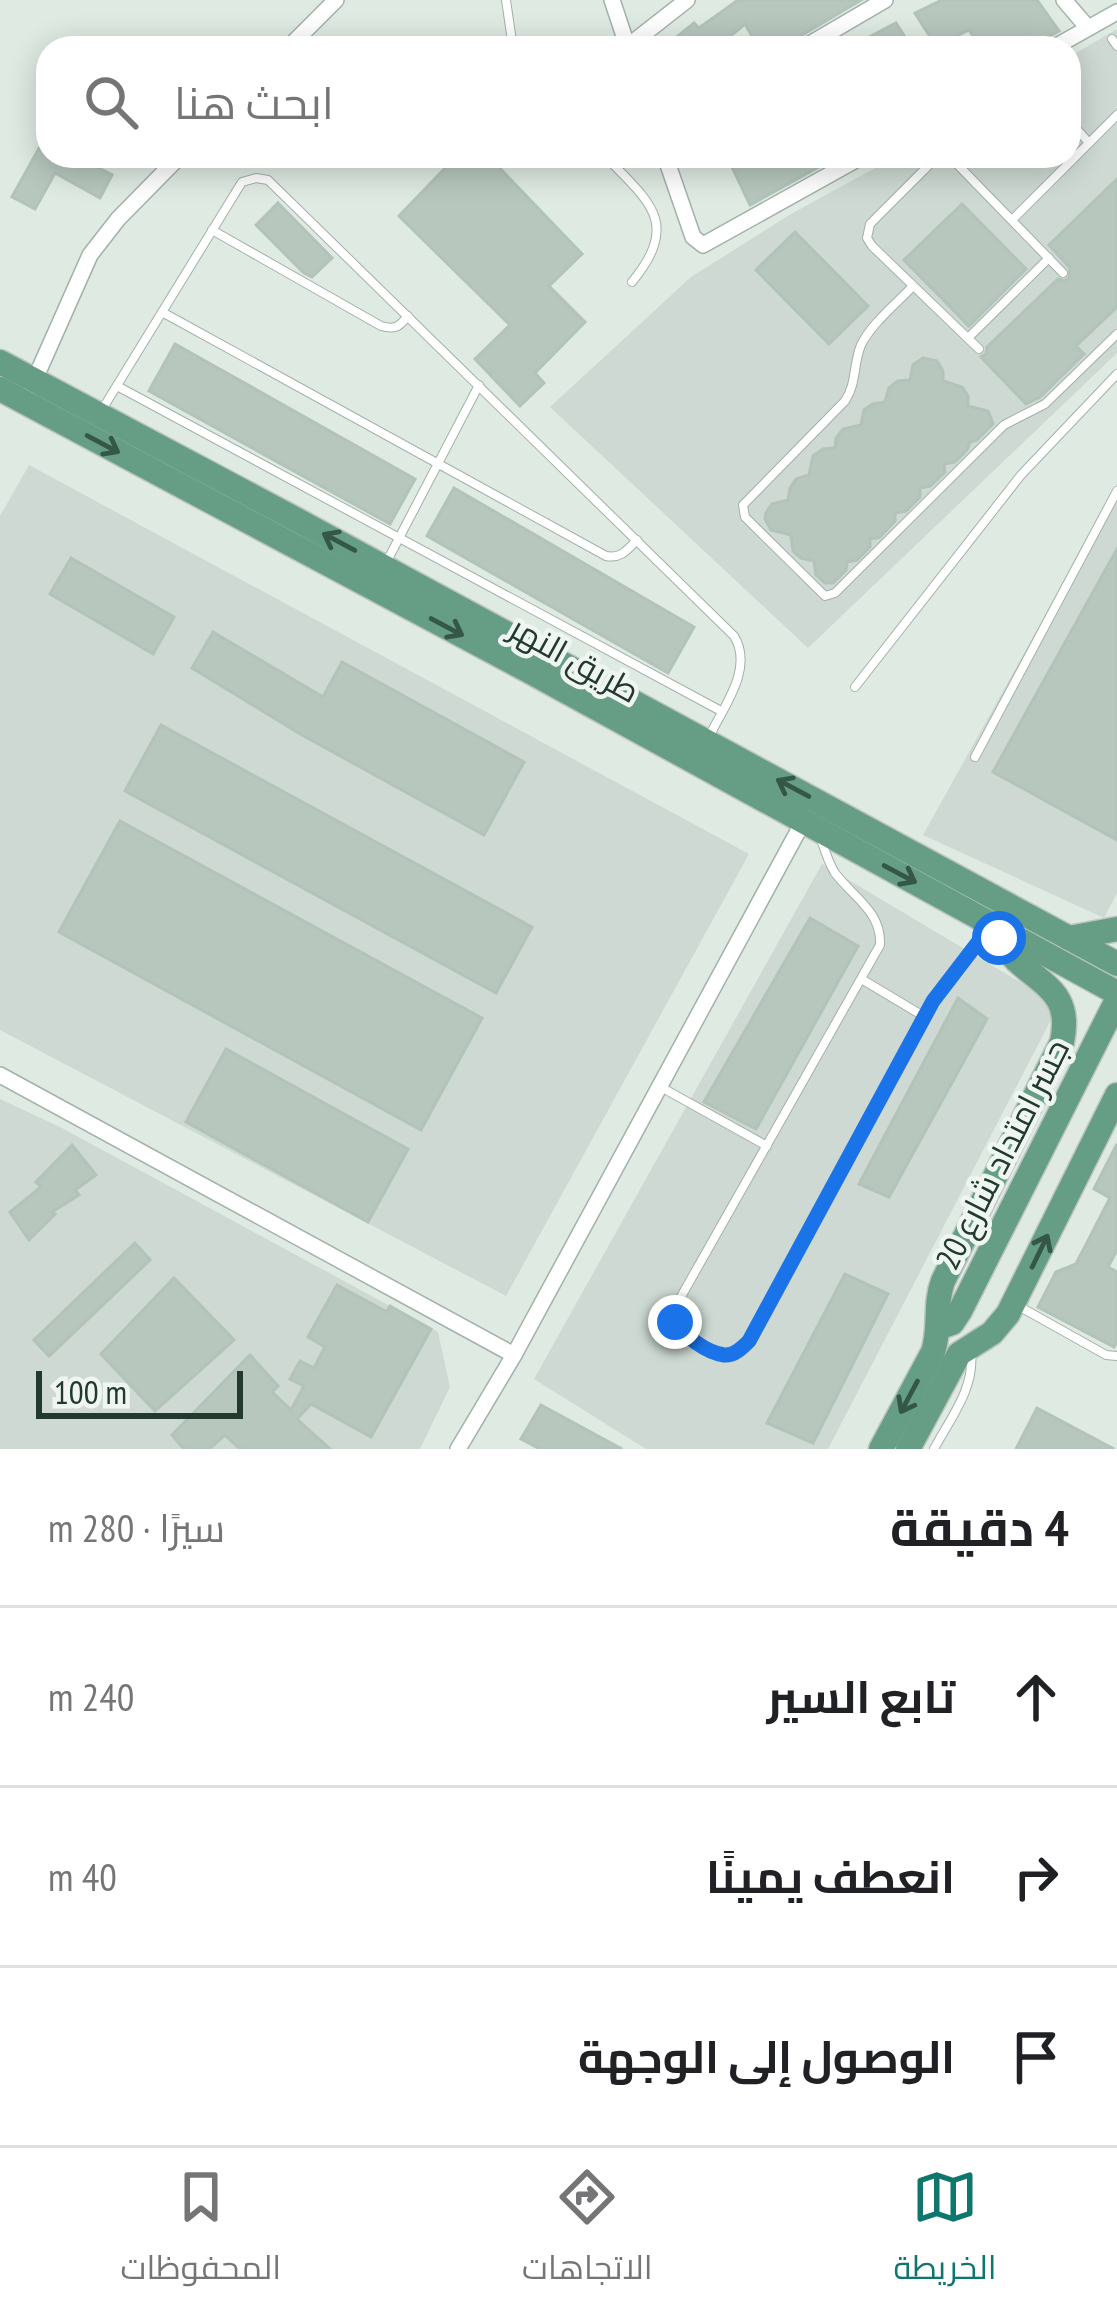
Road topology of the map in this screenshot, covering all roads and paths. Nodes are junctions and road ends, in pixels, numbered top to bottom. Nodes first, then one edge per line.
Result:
1 (335, 0) edge
2 (506, 0) edge
3 (611, 0) edge
4 (687, 0) edge
5 (885, 0) edge
6 (1064, 0) edge
7 (1117, 12) edge
8 (1088, 28) junction
9 (300, 36) edge
10 (511, 36) edge
11 (624, 36) edge
12 (642, 36) edge
13 (828, 36) edge
14 (1074, 36) edge
15 (1117, 115) edge
16 (1081, 134) edge
17 (1089, 143) junction
18 (1081, 151) edge
19 (168, 168) edge
20 (617, 168) edge
21 (669, 168) edge
22 (841, 168) edge
23 (928, 168) edge
24 (961, 168) edge
25 (1064, 168) edge
26 (1012, 220) junction
27 (212, 230) junction
28 (1049, 258) junction
29 (1063, 273) dead end
30 (632, 282) dead end
31 (913, 286) junction
32 (162, 312) junction
33 (408, 316) junction
34 (1117, 334) edge
35 (968, 338) junction
36 (979, 349) dead end
37 (0, 362) edge
38 (1117, 374) edge
39 (479, 385) junction
40 (117, 386) junction
41 (0, 388) edge
42 (30, 391) junction
43 (100, 415) junction
44 (438, 464) junction
45 (1117, 491) edge
46 (399, 538) junction
47 (637, 540) junction
48 (384, 567) junction
49 (855, 687) dead end
50 (721, 711) junction
51 (706, 741) junction
52 (975, 757) dead end
53 (810, 825) junction
54 (992, 924) junction
55 (1117, 929) edge
56 (1069, 938) junction
57 (1117, 964) edge
58 (863, 980) junction
59 (1117, 996) edge
60 (925, 1017) junction
61 (1117, 1029) edge
62 (0, 1076) edge
63 (659, 1087) junction
64 (1115, 1106) edge
65 (1061, 1123) junction
66 (767, 1146) junction
67 (1014, 1303) junction
68 (938, 1328) junction
69 (969, 1346) junction
70 (514, 1355) junction
71 (1117, 1356) edge
72 (458, 1449) edge
73 (881, 1449) edge
74 (908, 1449) edge
75 (934, 1449) edge

1 - 9 street
2 - 10 lane
3 - 11 street
4 - 12 street
5 - 13 street
6 - 8 street
7 - 8 street
8 - 14 street
15 - 17 lane
16 - 17 lane
17 - 18 lane
19 - 42 street
20 - 30 lane
21 - 22 street
23 - 31 lane
24 - 26 lane
25 - 26 lane
26 - 28 lane
27 - 32 lane
27 - 33 lane
27 - 33 lane
28 - 29 lane
28 - 35 lane
31 - 34 lane
31 - 35 lane
32 - 40 lane
32 - 44 lane
33 - 39 lane
35 - 36 lane
37 - 42 main road, طريق النهر
38 - 49 lane
39 - 44 lane
39 - 47 lane
40 - 43 lane
40 - 46 lane
41 - 42 main road, طريق النهر
42 - 43 main road, طريق النهر
42 -> 53 main road, طريق النهر
48 -> 43 main road, طريق النهر
44 - 46 lane
44 - 47 lane
45 - 52 lane
46 - 48 lane
46 - 50 lane
47 - 50 lane
48 - 51 main road, طريق النهر
50 - 51 lane
56 -> 51 main road, طريق النهر
53 -> 54 main road, طريق النهر
53 - 58 lane
53 - 63 street
54 - 59 main road, طريق النهر
54 - 60 lane
54 - 68 main road
55 - 56 main road
56 - 57 main road, طريق النهر
58 - 60 lane
58 - 66 lane
59 - 65 main road, جسر امتداد شارع 20
60 - 66 lane
61 - 65 main road, جسر امتداد شارع 20
62 - 70 street
63 - 66 lane
63 - 70 street
67 -> 64 main road
65 - 68 main road, جسر امتداد شارع 20
65 - 69 main road, جسر امتداد شارع 20
67 - 69 main road
67 - 71 lane
68 -> 73 main road
69 - 74 main road
69 - 75 lane
70 - 72 street

